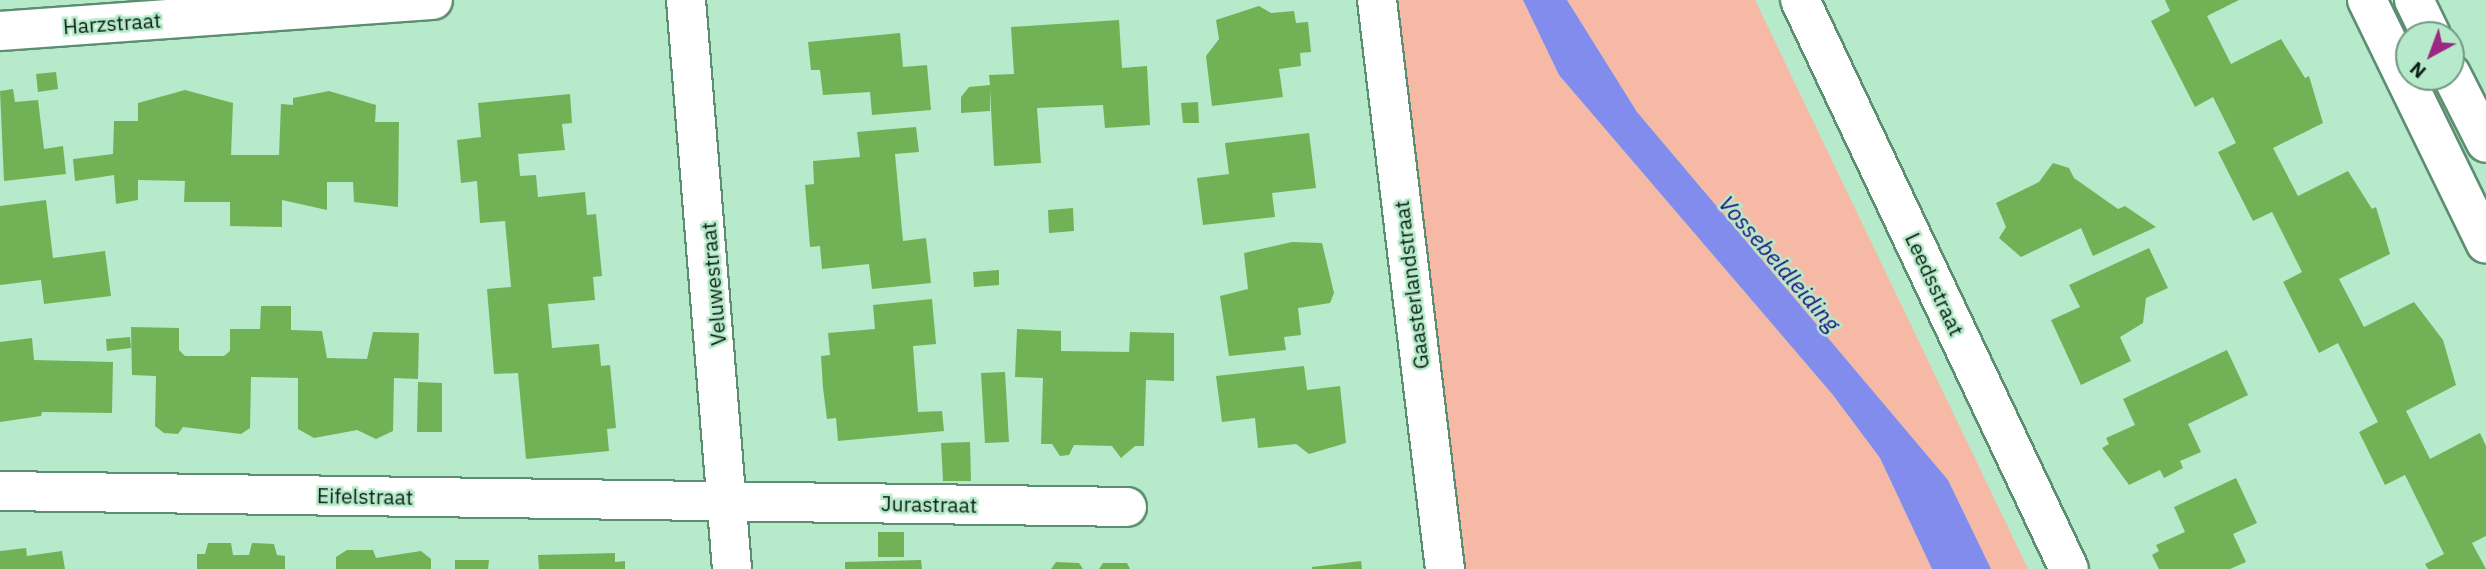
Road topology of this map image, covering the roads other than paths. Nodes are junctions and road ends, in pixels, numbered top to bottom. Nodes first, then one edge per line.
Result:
1 (433, 0) edge
2 (686, 0) edge
3 (1377, 0) edge
4 (1800, 0) edge
5 (2367, 0) edge
6 (2414, 0) edge
7 (2424, 21) edge
8 (0, 31) edge
9 (2460, 91) edge
10 (2486, 143) edge
11 (2481, 224) edge
12 (0, 491) edge
13 (731, 501) junction
14 (1127, 507) dead end
15 (732, 569) edge
16 (1445, 569) edge
17 (2069, 569) edge

1 - 8 street, Harzstraat
2 - 13 street, Veluwestraat
3 - 16 street, Gaasterlandstraat
4 - 17 street, Leedsstraat
5 - 11 street
6 - 7 street
9 - 10 street
12 - 13 street, Eifelstraat
13 - 14 street, Jurastraat
13 - 15 street, Veluwestraat

